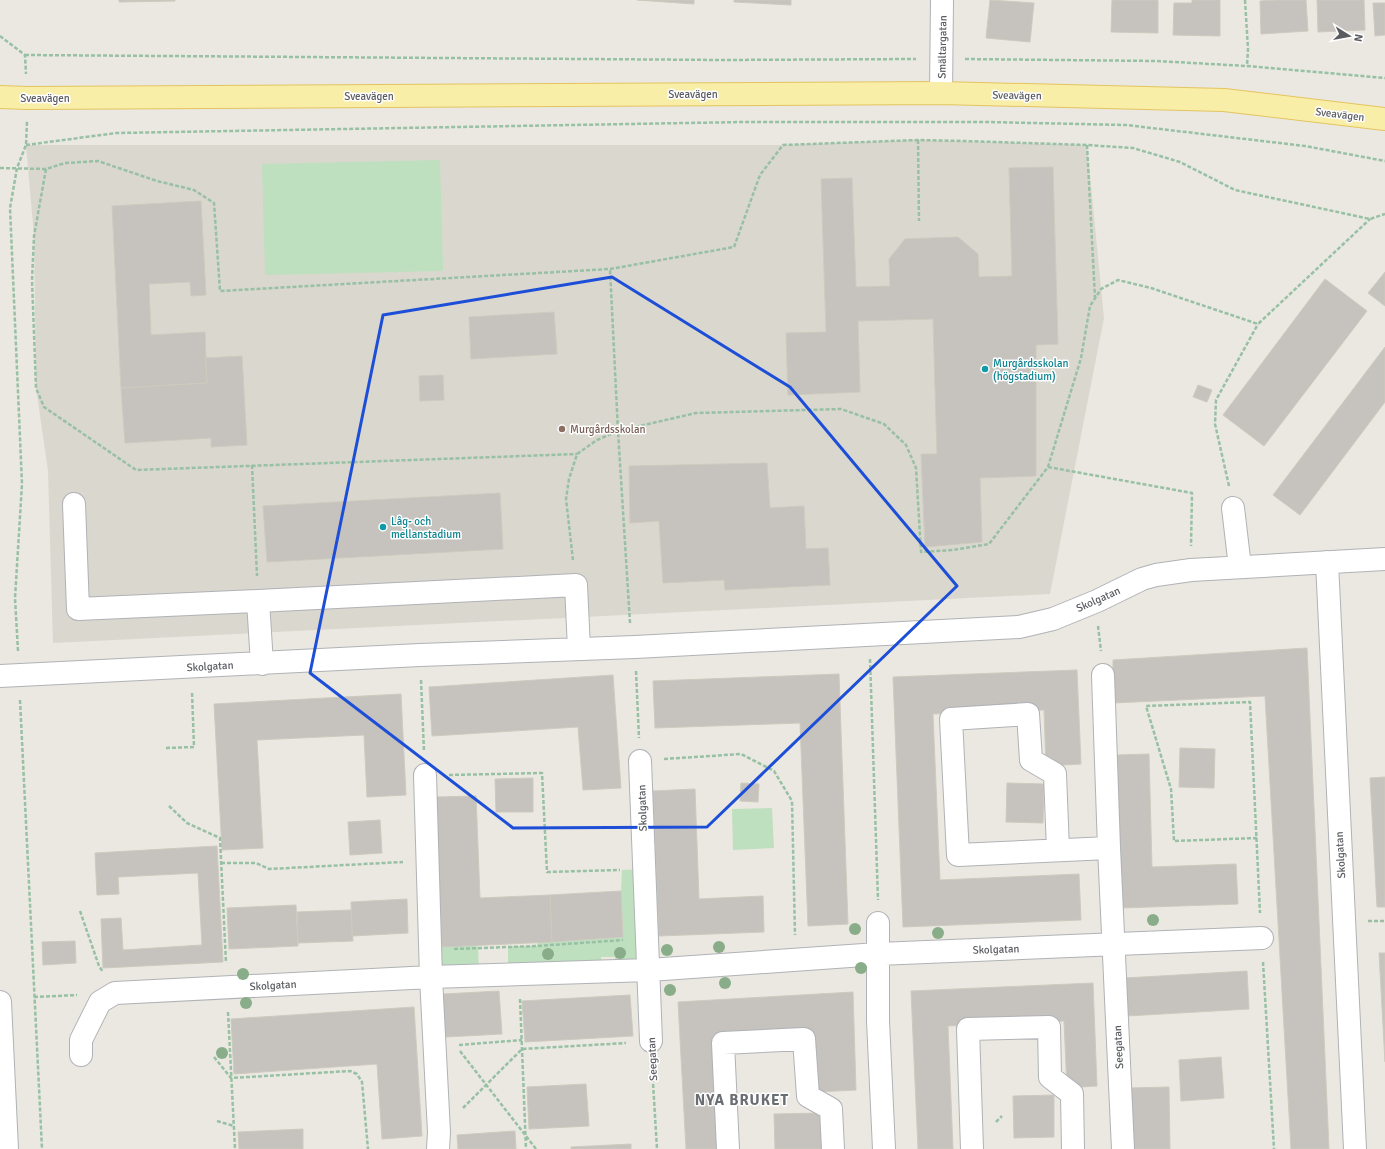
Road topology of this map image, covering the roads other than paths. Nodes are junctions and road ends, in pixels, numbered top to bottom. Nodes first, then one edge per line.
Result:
1 (942, 0) edge
2 (941, 93) junction
3 (0, 97) edge
4 (1385, 119) edge
5 (74, 504) dead end
6 (1233, 508) road end
7 (1385, 559) edge
8 (1327, 562) junction
9 (1240, 567) junction
10 (258, 601) junction
11 (579, 649) junction
12 (262, 664) junction
13 (1103, 675) road end
14 (0, 676) edge
15 (640, 761) road end
16 (424, 775) road end
17 (1109, 848) junction
18 (1058, 850) junction
19 (878, 923) road end
20 (1262, 938) road end
21 (1114, 944) junction
22 (878, 954) junction
23 (649, 970) junction
24 (431, 977) junction
25 (0, 1002) edge
26 (651, 1041) road end
27 (81, 1055) dead end
28 (438, 1140) edge
29 (7, 1149) edge
30 (728, 1149) edge
31 (832, 1149) edge
32 (884, 1149) edge
33 (972, 1149) edge
34 (1073, 1149) edge
35 (1123, 1149) edge
36 (1355, 1149) edge

1 - 2 street, Smältargatan
2 - 3 main road, Sveavägen
2 - 4 main road, Sveavägen
5 - 10 street
6 - 9 street
7 - 8 street, Skolgatan
8 - 9 street, Skolgatan
8 - 36 street, Skolgatan
9 - 11 street, Skolgatan
10 - 11 street
10 - 12 street
11 - 12 street, Skolgatan
12 - 14 street, Skolgatan
13 - 17 street
15 - 23 street, Skolgatan
16 - 24 street
17 - 18 street
17 - 21 street
18 - 18 street
19 - 22 street
20 - 21 street, Skolgatan
21 - 22 street, Skolgatan
21 - 35 street, Seegatan
22 - 23 street, Skolgatan
22 - 32 street
23 - 24 street, Skolgatan
23 - 26 street, Seegatan
24 - 27 street, Skolgatan
24 - 28 street
25 - 29 street
30 - 31 street
33 - 34 street

